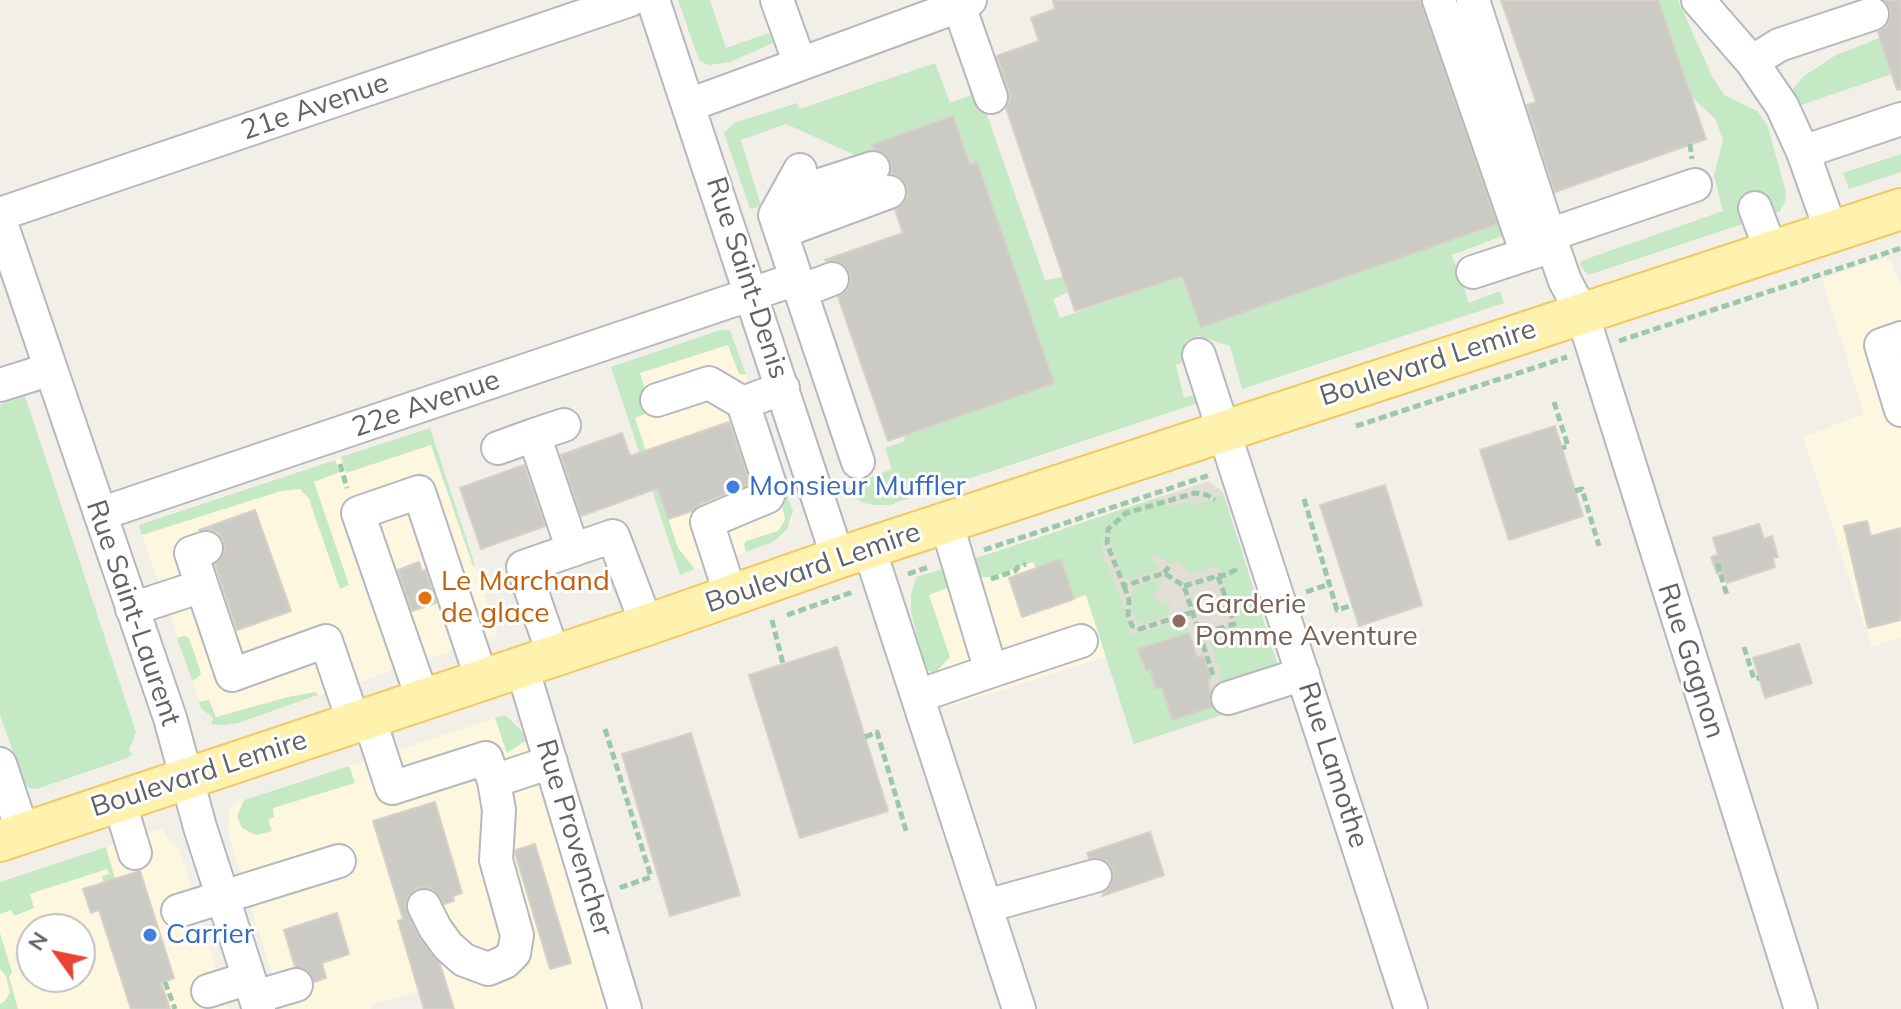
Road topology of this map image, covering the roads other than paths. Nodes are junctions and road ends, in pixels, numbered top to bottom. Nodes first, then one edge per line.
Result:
1 (630, 0) edge
2 (653, 0) edge
3 (777, 0) edge
4 (1439, 0) edge
5 (1473, 0) edge
6 (1698, 0) edge
7 (964, 3) edge
8 (1872, 14) dead end
9 (1752, 62) junction
10 (800, 64) junction
11 (991, 97) dead end
12 (689, 105) junction
13 (1901, 119) edge
14 (1803, 152) junction
15 (881, 180) dead end
16 (1695, 185) dead end
17 (786, 203) junction
18 (1755, 208) dead end
19 (1901, 209) edge
20 (0, 217) edge
21 (731, 231) junction
22 (1831, 231) junction
23 (1543, 245) junction
24 (1771, 251) junction
25 (1473, 272) dead end
26 (832, 279) dead end
27 (799, 285) junction
28 (752, 294) junction
29 (1582, 313) junction
30 (1901, 338) edge
31 (1199, 355) dead end
32 (51, 369) junction
33 (0, 385) edge
34 (783, 388) junction
35 (657, 400) dead end
36 (743, 403) junction
37 (1901, 410) edge
38 (564, 425) dead end
39 (1225, 430) junction
40 (534, 435) junction
41 (498, 448) dead end
42 (806, 459) junction
43 (770, 485) junction
44 (100, 514) junction
45 (946, 522) junction
46 (206, 548) dead end
47 (573, 550) junction
48 (854, 553) junction
49 (202, 586) junction
50 (731, 596) junction
51 (132, 609) junction
52 (647, 625) junction
53 (1081, 641) dead end
54 (538, 662) junction
55 (991, 671) junction
56 (1303, 674) junction
57 (482, 680) junction
58 (1223, 692) road end
59 (918, 696) junction
60 (423, 700) junction
61 (361, 720) junction
62 (551, 762) junction
63 (0, 764) edge
64 (187, 778) junction
65 (494, 781) junction
66 (119, 801) junction
67 (12, 837) edge
68 (135, 853) dead end
69 (339, 861) dead end
70 (1095, 876) dead end
71 (223, 898) junction
72 (424, 906) dead end
73 (986, 906) junction
74 (178, 911) dead end
75 (296, 985) dead end
76 (208, 991) dead end
77 (254, 995) edge
78 (625, 1009) edge
79 (1019, 1009) edge
80 (1411, 1009) edge
81 (1801, 1009) edge

1 - 20 street, 21e Avenue
2 - 12 street, Rue Saint-Denis
3 - 10 street
4 - 23 street
5 - 23 street
6 - 9 street
7 - 10 street
7 - 11 street
8 - 9 street
9 - 14 street
10 - 12 street
12 - 21 street, Rue Saint-Denis
13 - 14 street
14 - 22 street
15 - 17 street
16 - 23 street
17 - 21 street
17 - 27 street
18 - 24 street
19 - 22 main road, Boulevard Lemire
20 - 32 street, Rue Saint-Laurent
21 - 28 street, Rue Saint-Denis
22 - 24 main road, Boulevard Lemire
23 - 25 street
23 - 29 street, Rue Gagnon
24 - 29 main road, Boulevard Lemire
26 - 27 street, 22e Avenue
27 - 28 street, 22e Avenue
27 - 42 street
28 - 34 street, Rue Saint-Denis
28 - 44 street, 22e Avenue
29 - 39 main road, Boulevard Lemire
29 - 81 street, Rue Gagnon
30 - 37 street
31 - 39 street, Rue Lamothe
32 - 33 street
32 - 44 street, Rue Saint-Laurent
34 - 36 street
34 - 42 street, Rue Saint-Denis
35 - 36 street
36 - 43 street
38 - 40 street
39 - 45 main road, Boulevard Lemire
39 - 56 street, Rue Lamothe
40 - 41 street
40 - 47 street
42 - 43 street
42 - 48 street, Rue Saint-Denis
43 - 50 street
44 - 51 street, Rue Saint-Laurent
45 - 48 main road, Boulevard Lemire
45 - 55 street
46 - 49 street
47 - 52 street
47 - 54 street, Rue Provencher
48 - 50 main road, Boulevard Lemire
48 - 59 street, Rue Saint-Denis
49 - 51 street
49 - 61 street
50 - 52 main road, Boulevard Lemire
51 - 64 street, Rue Saint-Laurent
52 - 54 main road, Boulevard Lemire
53 - 55 street
54 - 57 main road, Boulevard Lemire
54 - 62 street, Rue Provencher
55 - 59 street
56 - 58 street
56 - 80 street, Rue Lamothe
57 - 60 main road, Boulevard Lemire
57 - 60 street
59 - 73 street, Rue Saint-Denis
60 - 61 main road, Boulevard Lemire
61 - 64 main road, Boulevard Lemire
61 - 65 street
62 - 65 street
62 - 78 street, Rue Provencher
63 - 67 street
64 - 66 main road, Boulevard Lemire
64 - 71 street, Rue Saint-Laurent
65 - 72 street
66 - 67 main road, Boulevard Lemire
66 - 68 street
69 - 71 street
70 - 73 street
71 - 74 street
71 - 77 street, Rue Saint-Laurent
73 - 79 street, Rue Saint-Denis
75 - 77 street
76 - 77 street

